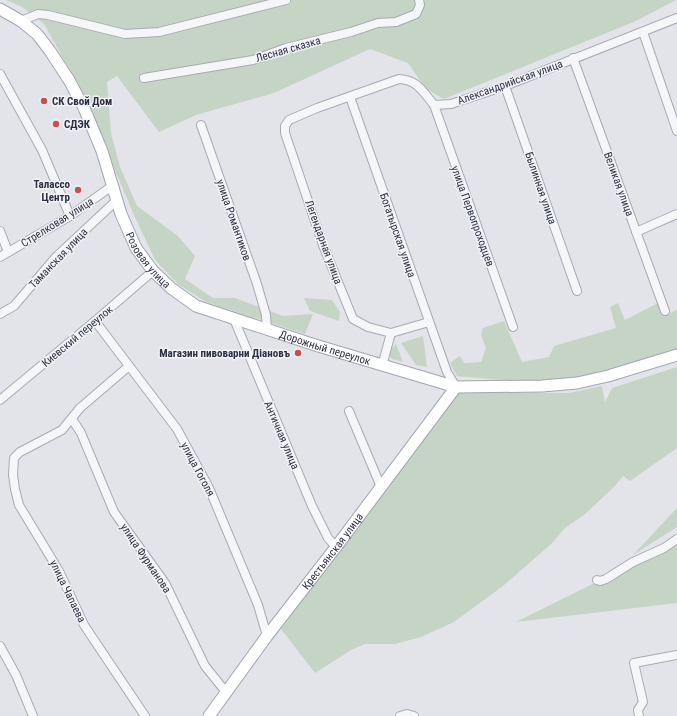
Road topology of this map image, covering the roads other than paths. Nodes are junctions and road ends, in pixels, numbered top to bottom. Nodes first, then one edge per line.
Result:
1 (286, 0) edge
2 (419, 0) edge
3 (0, 9) edge
4 (677, 18) edge
5 (22, 21) junction
6 (642, 32) junction
7 (573, 58) junction
8 (0, 74) edge
9 (144, 78) dead end
10 (505, 86) junction
11 (350, 97) junction
12 (434, 105) junction
13 (201, 125) dead end
14 (677, 131) edge
15 (112, 186) junction
16 (117, 200) junction
17 (677, 214) edge
18 (70, 216) junction
19 (0, 231) edge
20 (636, 232) junction
21 (8, 252) junction
22 (0, 257) edge
23 (153, 271) junction
24 (577, 291) dead end
25 (196, 306) joint
26 (665, 311) dead end
27 (0, 314) edge
28 (234, 319) junction
29 (95, 321) junction
30 (429, 322) junction
31 (513, 327) dead end
32 (267, 330) junction
33 (391, 333) junction
34 (677, 355) edge
35 (129, 366) junction
36 (382, 366) junction
37 (456, 387) junction
38 (0, 400) edge
39 (349, 411) dead end
40 (72, 419) junction
41 (382, 487) junction
42 (677, 539) edge
43 (336, 547) junction
44 (597, 580) dead end
45 (267, 636) junction
46 (0, 649) edge
47 (677, 655) edge
48 (226, 692) junction
49 (33, 716) edge
50 (145, 716) edge
51 (209, 716) edge
52 (400, 716) edge
53 (414, 716) edge
54 (639, 716) edge

1 - 5 street
2 - 9 street, Лесная сказка
3 - 5 main road, Розовая улица
4 - 6 street, Александрийская улица
5 - 15 main road, Розовая улица
6 - 7 street, Александрийская улица
6 - 14 street
7 - 10 street, Александрийская улица
7 - 20 street, Великая улица
8 - 18 street
10 - 12 street, Александрийская улица
10 - 24 street, Былинная улица
11 - 12 street
11 - 30 street, Богатырская улица
11 - 33 street, Легендарная улица
12 - 31 street, улица Первопроходцев
13 - 32 street, улица Романтиков
15 - 16 main road, Розовая улица
15 - 18 street, Стрелковая улица
16 - 23 main road, Розовая улица
16 - 27 street, Таманская улица
17 - 20 street
18 - 21 street, Стрелковая улица
19 - 21 street
20 - 26 street, Великая улица
21 - 22 street, Стрелковая улица
23 - 25 main road, Розовая улица
23 - 29 street, Киевский переулок
25 - 28 main road, Дорожный переулок
28 - 32 main road, Дорожный переулок
28 - 43 street, Античная улица
29 - 35 street, улица Гоголя
29 - 38 street, Киевский переулок
30 - 33 street
30 - 37 street, Богатырская улица
32 - 36 main road, Дорожный переулок
33 - 36 street
34 - 37 main road, Дорожный переулок
35 - 40 street
35 - 45 street, улица Гоголя
36 - 37 main road, Дорожный переулок
37 - 41 main road, Крестьянская улица
39 - 41 street
40 - 48 street, улица Фурманова
40 - 50 street, улица Чапаева
41 - 43 main road, Крестьянская улица
42 - 44 street
43 - 45 main road, Крестьянская улица
45 - 48 main road, Крестьянская улица
46 - 49 street
47 - 54 street
48 - 51 main road, Крестьянская улица
52 - 53 street

